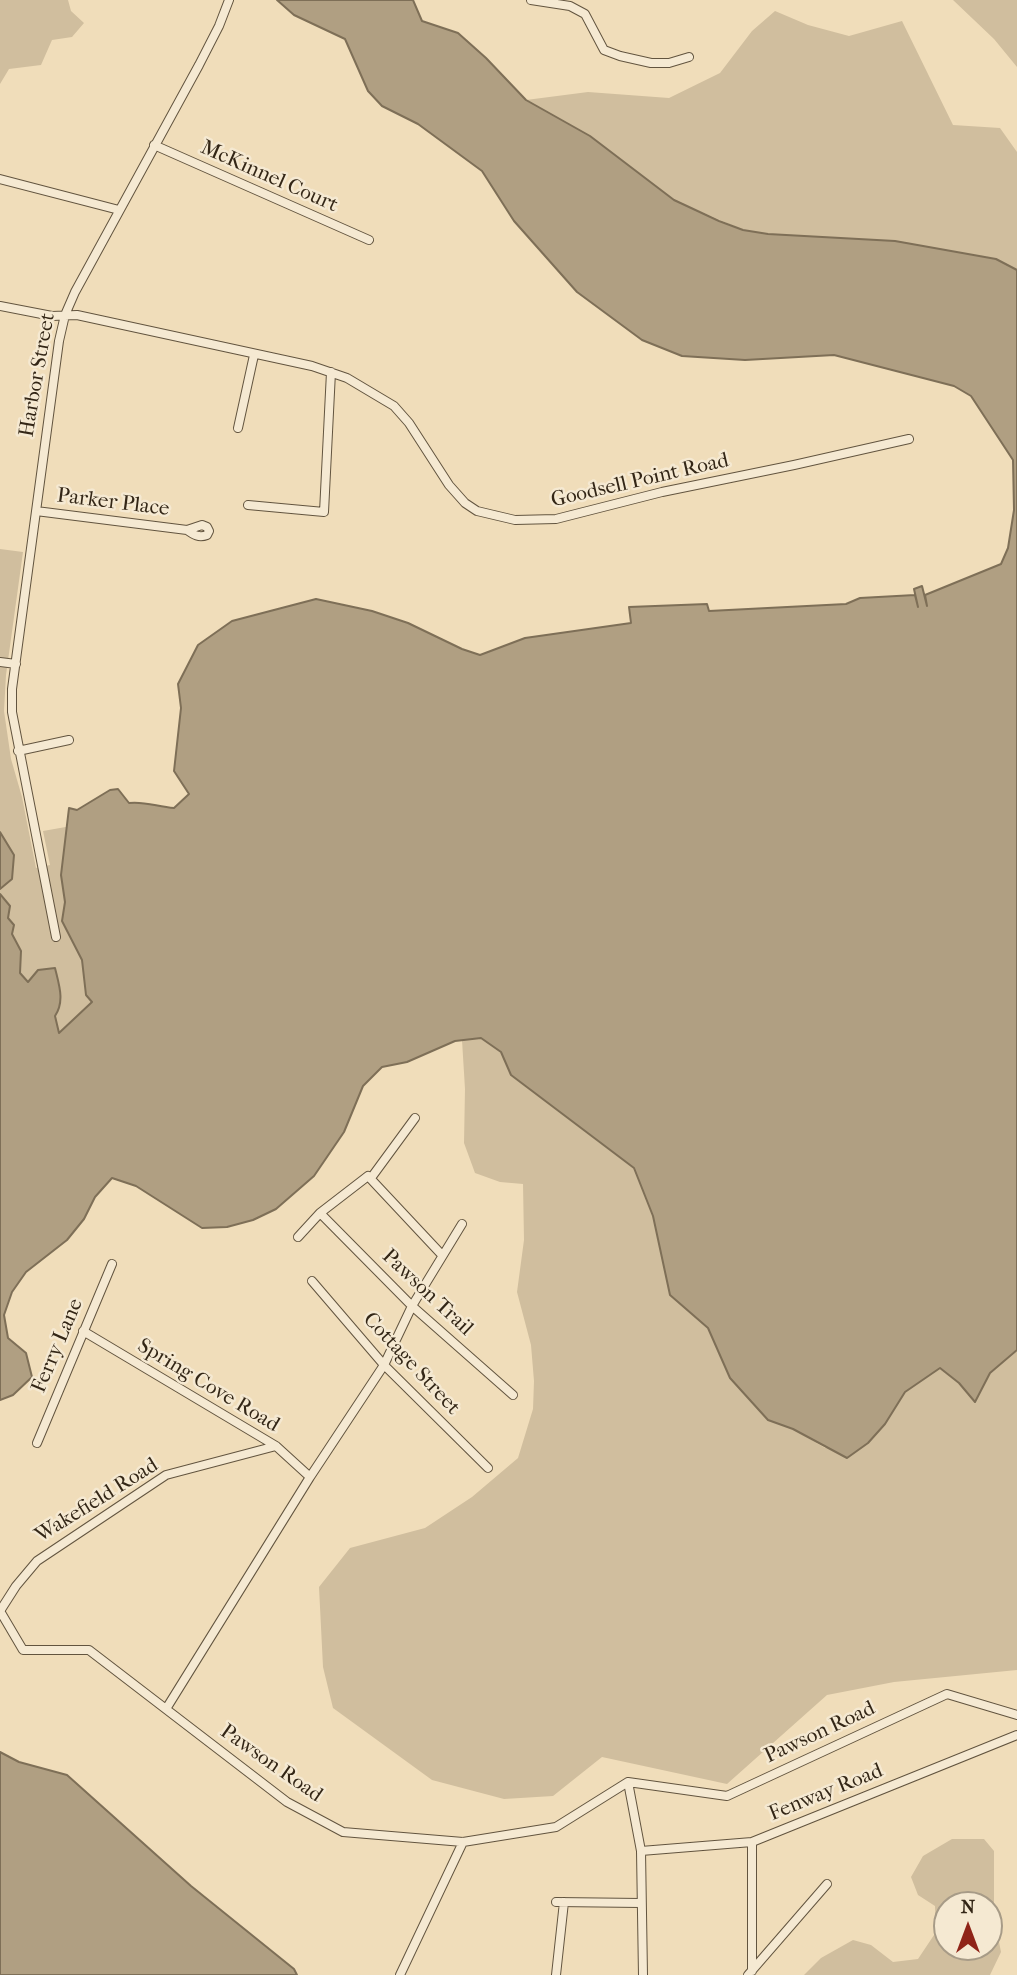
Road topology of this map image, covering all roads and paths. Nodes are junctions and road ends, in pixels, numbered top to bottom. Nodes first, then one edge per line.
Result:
1 (229, 0) edge
2 (531, 0) edge
3 (689, 57) dead end
4 (154, 145) junction
5 (0, 179) edge
6 (119, 210) junction
7 (369, 240) dead end
8 (0, 306) edge
9 (65, 316) junction
10 (254, 355) junction
11 (331, 372) junction
12 (238, 428) dead end
13 (909, 439) dead end
14 (248, 505) dead end
15 (36, 511) junction
16 (187, 530) dead end
17 (0, 662) edge
18 (16, 664) junction
19 (69, 740) dead end
20 (18, 751) junction
21 (56, 937) dead end
22 (415, 1118) dead end
23 (371, 1178) junction
24 (320, 1213) junction
25 (462, 1224) dead end
26 (298, 1237) dead end
27 (442, 1255) junction
28 (112, 1264) dead end
29 (312, 1281) dead end
30 (412, 1306) junction
31 (83, 1331) junction
32 (384, 1365) junction
33 (513, 1395) dead end
34 (37, 1443) dead end
35 (276, 1446) junction
36 (488, 1468) dead end
37 (310, 1477) junction
38 (166, 1709) junction
39 (1017, 1715) edge
40 (1017, 1735) edge
41 (628, 1782) junction
42 (463, 1842) junction
43 (752, 1842) junction
44 (641, 1851) junction
45 (827, 1884) dead end
46 (641, 1903) junction
47 (750, 1973) edge
48 (400, 1975) edge
49 (556, 1975) edge
50 (643, 1975) edge

1 - 4 street, Harbor Street
2 - 3 street
4 - 6 street, Harbor Street
4 - 7 street, McKinnel Court
5 - 6 street
6 - 9 street, Harbor Street
8 - 9 street, Goodsell Point Road
9 - 10 street, Goodsell Point Road
9 - 15 street, Harbor Street
10 - 11 street, Goodsell Point Road
10 - 12 street
11 - 13 street, Goodsell Point Road
11 - 14 street
15 - 16 street, Parker Place
15 - 18 street, Harbor Street
17 - 18 street
18 - 20 street, Harbor Street
19 - 20 street
20 - 21 street, Harbor Street
22 - 23 street
23 - 24 street
23 - 27 street
24 - 26 street
24 - 30 street, Pawson Trail
25 - 27 street
27 - 30 street
28 - 31 street, Ferry Lane
29 - 32 street, Cottage Street
30 - 32 street
30 - 33 street, Pawson Trail
31 - 34 street, Ferry Lane
31 - 35 street, Spring Cove Road
32 - 36 street, Cottage Street
32 - 37 street
35 - 37 street, Spring Cove Road
35 - 38 street, Wakefield Road
37 - 38 street
38 - 42 street, Pawson Road
39 - 41 street, Pawson Road
40 - 43 street, Fenway Road
41 - 42 street, Pawson Road
41 - 44 street
42 - 48 street
43 - 44 street, Fenway Road
43 - 47 street
44 - 46 street
45 - 47 street
46 - 49 street
46 - 50 street

